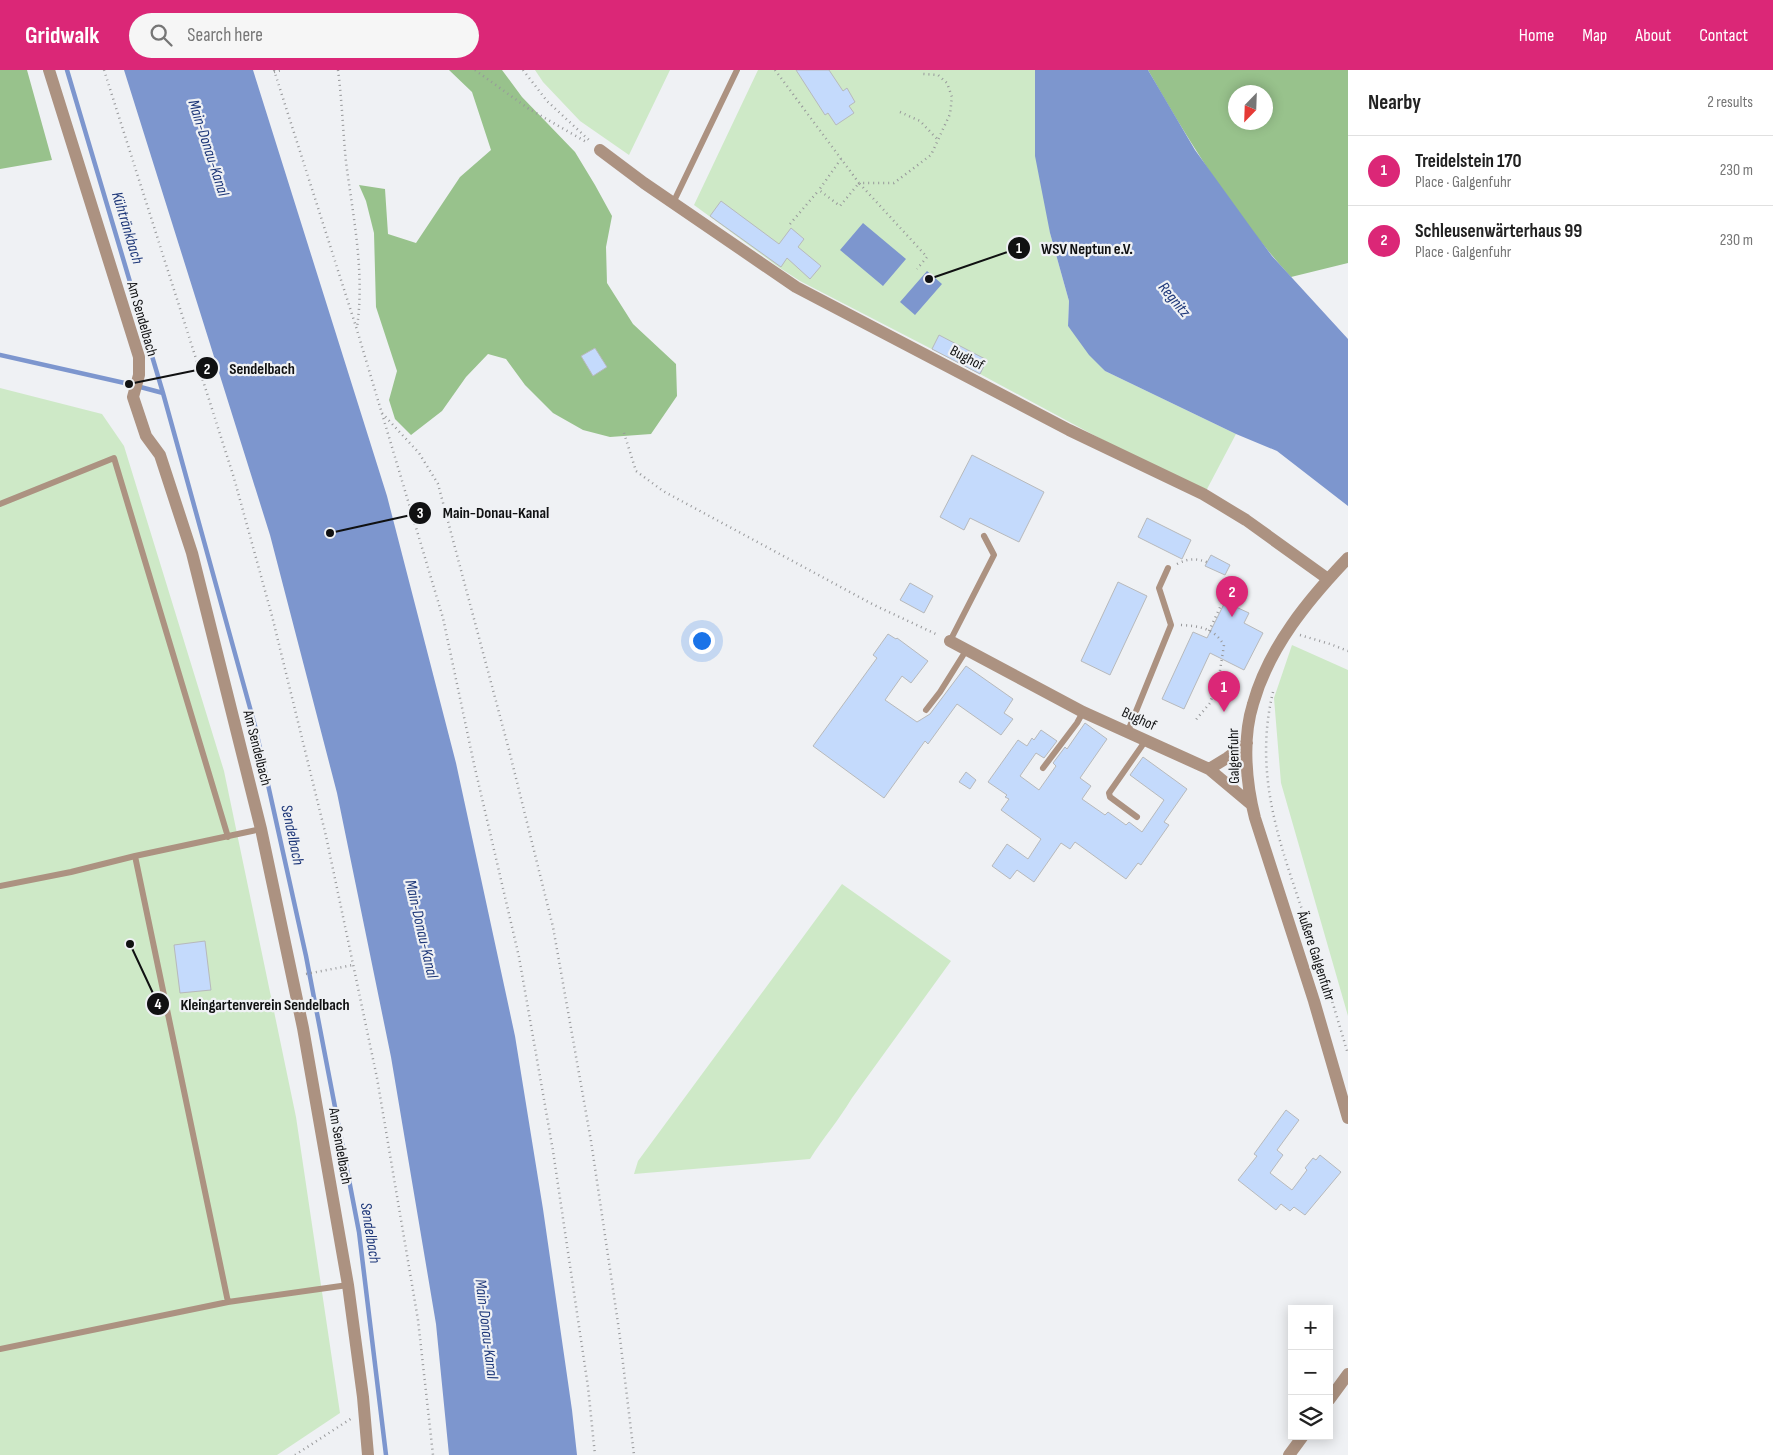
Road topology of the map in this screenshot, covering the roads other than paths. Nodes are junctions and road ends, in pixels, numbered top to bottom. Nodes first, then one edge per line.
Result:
1 (49, 70) edge
2 (737, 70) edge
3 (600, 150) road end
4 (673, 203) junction
5 (0, 504) edge
6 (984, 536) dead end
7 (1348, 558) edge
8 (1168, 568) road end
9 (1328, 579) junction
10 (950, 641) joint
11 (967, 649) junction
12 (926, 710) dead end
13 (1083, 712) junction
14 (1128, 731) junction
15 (1146, 740) junction
16 (1248, 743) junction
17 (1043, 768) dead end
18 (1209, 769) junction
19 (1252, 805) junction
20 (1137, 817) dead end
21 (261, 829) junction
22 (228, 837) junction
23 (135, 856) junction
24 (1269, 863) joint
25 (0, 886) edge
26 (1348, 1118) edge
27 (348, 1285) junction
28 (228, 1302) junction
29 (0, 1349) edge
30 (1348, 1374) edge
31 (1333, 1395) edge
32 (1299, 1440) edge
33 (368, 1455) edge
34 (1289, 1455) edge

1 - 21 street, Am Sendelbach
2 - 4 lane
3 - 4 street, Bughof
4 - 9 street, Bughof
5 - 22 lane
6 - 10 lane
7 - 9 street, Galgenfuhr
8 - 14 lane
9 - 16 street, Galgenfuhr
10 - 11 street, Bughof
11 - 12 lane
11 - 13 street, Bughof
13 - 14 street, Bughof
13 - 17 lane
14 - 15 street, Bughof
15 - 18 street, Bughof
15 - 20 lane
16 - 18 street
16 - 19 street, Galgenfuhr
18 - 19 street, Bughof
19 - 24 street, Galgenfuhr
21 - 22 lane
21 - 27 street, Am Sendelbach
22 - 23 lane
23 - 25 lane
23 - 28 lane
24 - 26 street, Äußere Galgenfuhr
27 - 28 lane
27 - 33 street, Am Sendelbach
28 - 29 lane
30 - 31 street
32 - 34 street

